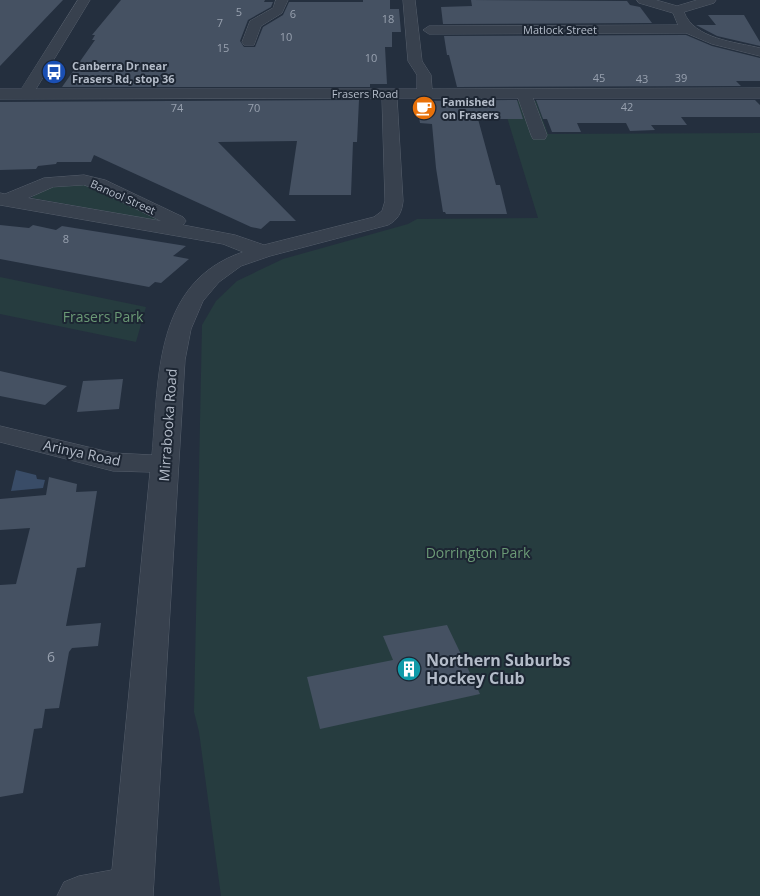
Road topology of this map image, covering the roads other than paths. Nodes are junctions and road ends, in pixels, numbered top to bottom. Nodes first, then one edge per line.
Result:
1 (84, 0) edge
2 (282, 0) edge
3 (408, 0) edge
4 (643, 0) edge
5 (710, 0) edge
6 (677, 10) junction
7 (427, 15) dead end
8 (690, 29) junction
9 (249, 42) dead end
10 (760, 52) edge
11 (432, 62) dead end
12 (424, 75) junction
13 (760, 93) edge
14 (0, 94) edge
15 (26, 94) junction
16 (389, 94) junction
17 (425, 94) junction
18 (524, 94) junction
19 (539, 135) dead end
20 (4, 200) edge
21 (207, 235) junction
22 (263, 252) junction
23 (0, 434) edge
24 (166, 464) junction
25 (131, 891) edge
26 (79, 896) edge

1 - 15 street
2 - 9 street
3 - 12 street
4 - 6 street
5 - 6 street
6 - 8 street
7 - 8 street, Matlock Street
8 - 10 street
11 - 12 street
12 - 17 street
13 - 18 street, Frasers Road
14 - 15 street, Frasers Road
15 - 16 street, Frasers Road
16 - 17 street, Frasers Road
16 - 22 street, Mirrabooka Road
17 - 18 street, Frasers Road
18 - 19 street
20 - 21 street, Banool Street
20 - 21 street, Banool Street
21 - 22 street, Banool Street
22 - 24 street, Mirrabooka Road
23 - 24 street, Arinya Road
24 - 25 street, Mirrabooka Road
25 - 26 street

